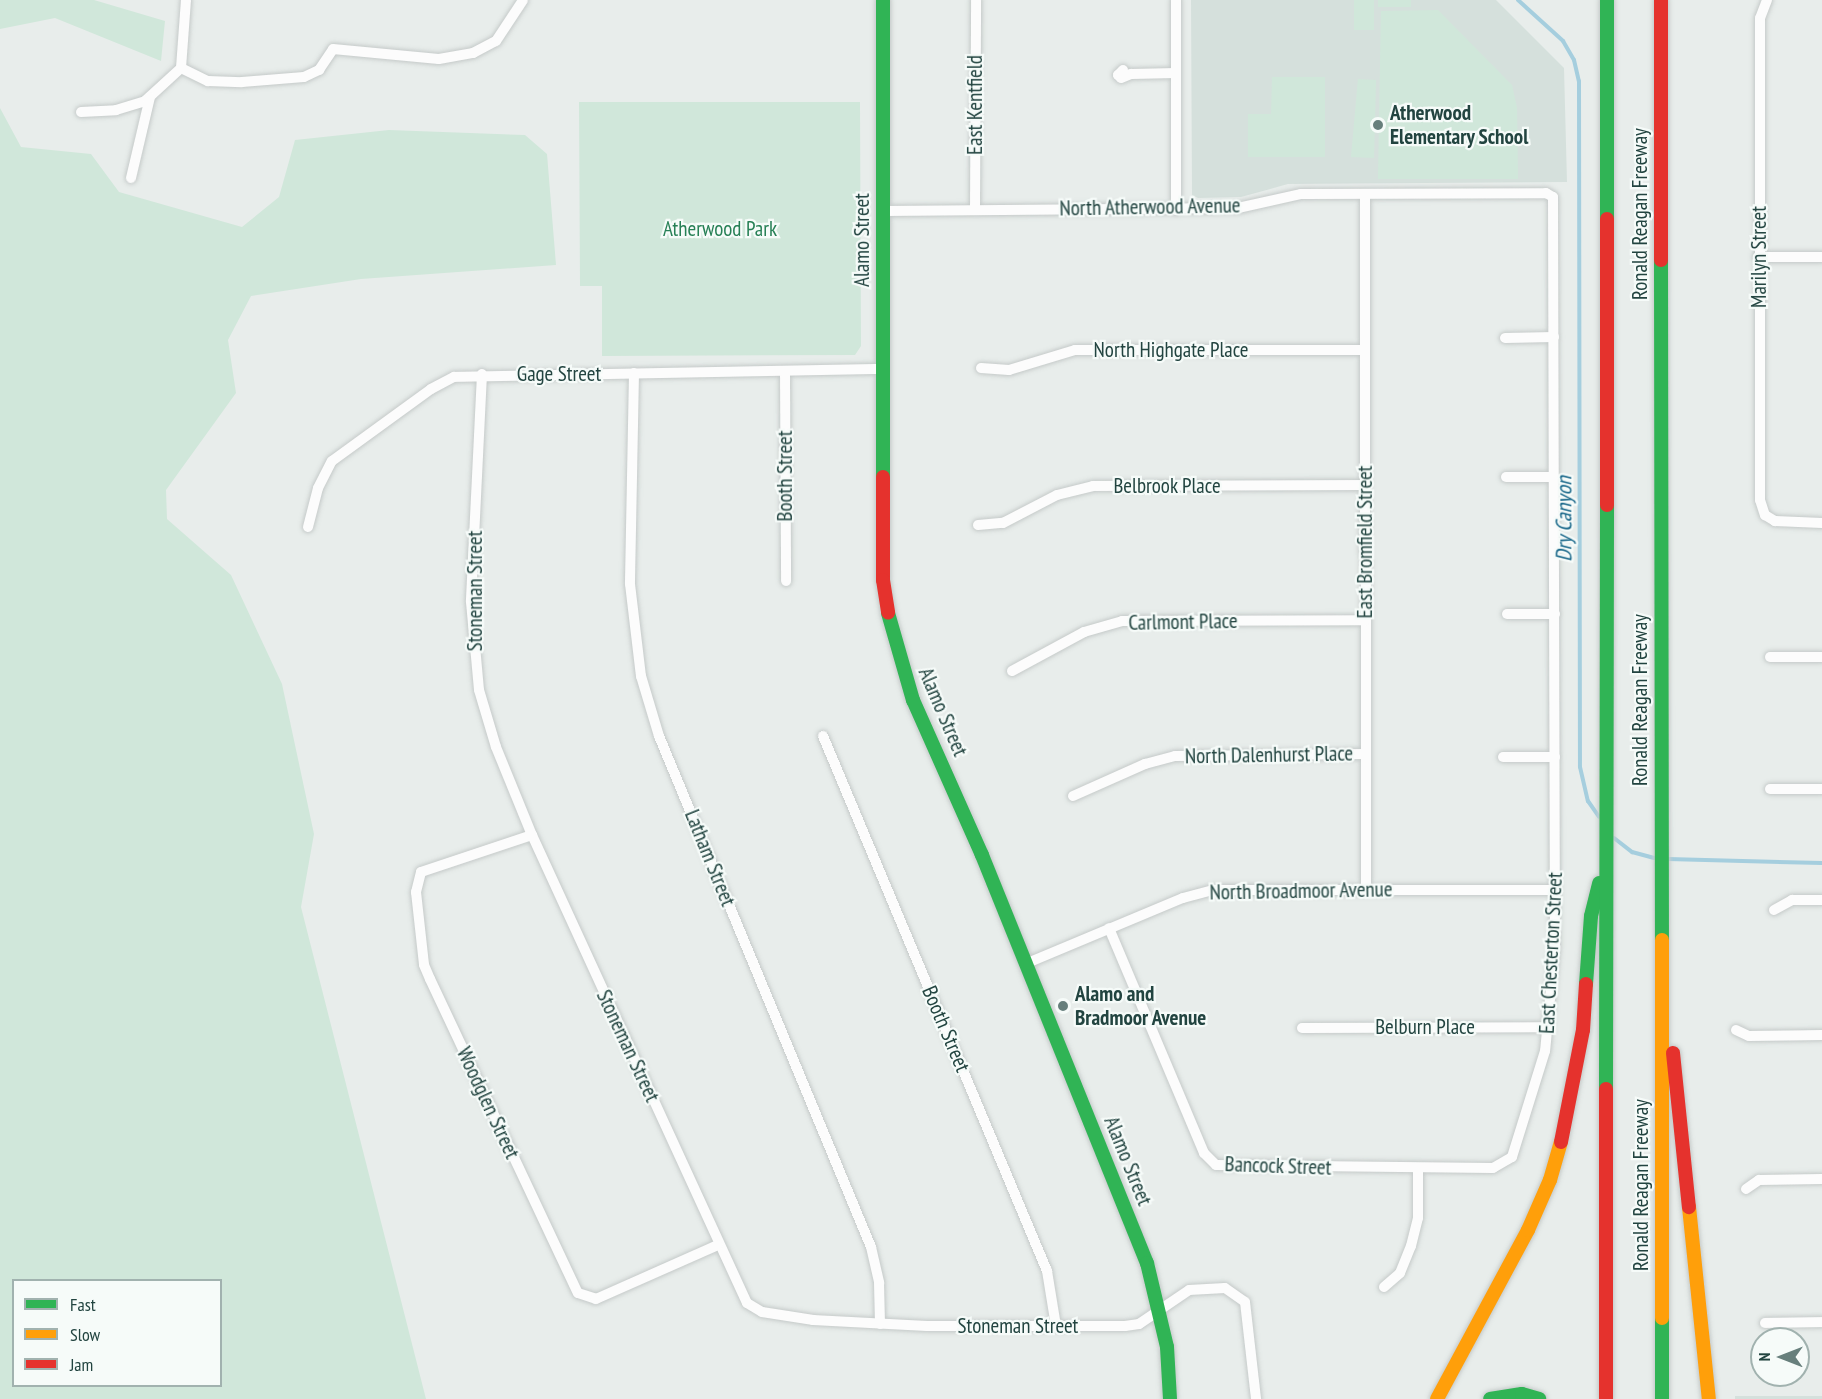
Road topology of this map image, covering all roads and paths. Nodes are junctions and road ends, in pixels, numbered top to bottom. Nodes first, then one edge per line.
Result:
1 (186, 0) edge
2 (523, 0) edge
3 (883, 0) edge
4 (975, 0) edge
5 (1176, 0) edge
6 (1607, 0) edge
7 (1661, 0) edge
8 (1767, 0) edge
9 (182, 68) junction
10 (1123, 70) dead end
11 (1176, 73) junction
12 (150, 97) junction
13 (81, 112) dead end
14 (131, 178) dead end
15 (1365, 194) junction
16 (1555, 201) joint
17 (975, 210) junction
18 (1176, 210) junction
19 (884, 211) junction
20 (1758, 257) junction
21 (1822, 257) edge
22 (1554, 337) junction
23 (1505, 338) dead end
24 (1365, 350) junction
25 (981, 368) dead end
26 (883, 369) junction
27 (785, 371) junction
28 (634, 373) junction
29 (482, 374) junction
30 (1506, 477) dead end
31 (1554, 477) junction
32 (1365, 485) junction
33 (1822, 523) edge
34 (978, 525) dead end
35 (308, 527) dead end
36 (786, 581) dead end
37 (1507, 614) dead end
38 (1555, 614) junction
39 (1365, 621) junction
40 (1770, 657) dead end
41 (1822, 657) edge
42 (1012, 671) dead end
43 (823, 736) dead end
44 (1366, 754) junction
45 (1503, 757) dead end
46 (1555, 757) junction
47 (1770, 789) dead end
48 (1822, 789) edge
49 (1073, 796) dead end
50 (532, 835) junction
51 (1607, 848) junction
52 (1366, 889) junction
53 (1556, 890) junction
54 (1822, 900) edge
55 (1774, 910) dead end
56 (1109, 928) junction
57 (1662, 949) junction
58 (1025, 964) junction
59 (1548, 1027) junction
60 (1302, 1028) dead end
61 (1736, 1030) dead end
62 (1822, 1035) edge
63 (1493, 1167) joint
64 (1418, 1168) junction
65 (1822, 1179) edge
66 (1746, 1189) dead end
67 (718, 1245) junction
68 (1384, 1287) dead end
69 (1159, 1310) junction
70 (1822, 1322) edge
71 (1765, 1323) dead end
72 (880, 1324) junction
73 (1056, 1326) junction
74 (1170, 1399) edge
75 (1256, 1399) edge
76 (1437, 1399) edge
77 (1490, 1399) edge
78 (1539, 1399) edge
79 (1606, 1399) edge
80 (1662, 1399) edge
81 (1709, 1399) edge

1 - 9 street
2 - 9 street
3 - 19 main road, Alamo Street
4 - 17 street, East Kentfield
5 - 11 street
6 - 51 main road, Ronald Reagan Freeway
7 - 57 main road, Ronald Reagan Freeway
8 - 20 street, Marilyn Street
9 - 12 street
10 - 11 street
11 - 18 street
12 - 13 street
12 - 14 street
15 - 16 street, North Atherwood Avenue
15 - 18 street, North Atherwood Avenue
15 - 24 street, East Bromfield Street
16 - 22 street, East Chesterton Street
17 - 18 street, North Atherwood Avenue
17 - 19 street, North Atherwood Avenue
19 - 26 main road, Alamo Street
20 - 21 street
20 - 33 street, Marilyn Street
22 - 23 street
22 - 31 street, East Chesterton Street
24 - 25 street, North Highgate Place
24 - 32 street, East Bromfield Street
26 - 27 street, Gage Street
26 - 58 main road, Alamo Street
27 - 28 street, Gage Street
27 - 36 street, Booth Street
28 - 29 street, Gage Street
28 - 72 street, Latham Street
29 - 35 street, Gage Street
29 - 50 street, Stoneman Street
30 - 31 street
31 - 38 street, East Chesterton Street
32 - 34 street, Belbrook Place
32 - 39 street, East Bromfield Street
37 - 38 street
38 - 46 street, East Chesterton Street
39 - 42 street, Carlmont Place
39 - 44 street, East Bromfield Street
40 - 41 street
43 - 73 street, Booth Street
44 - 49 street, North Dalenhurst Place
44 - 52 street, East Bromfield Street
45 - 46 street
46 - 53 street, East Chesterton Street
47 - 48 street
50 - 67 street, Stoneman Street
50 - 67 street, Woodglen Street
51 - 76 main road
51 - 79 main road, Ronald Reagan Freeway
52 - 53 street, North Broadmoor Avenue
52 - 56 street, North Broadmoor Avenue
53 - 59 street, East Chesterton Street
54 - 55 street
56 - 58 street, North Broadmoor Avenue
56 - 64 street, Bancock Street
57 - 80 main road, Ronald Reagan Freeway
57 - 81 main road
58 - 69 main road, Alamo Street
59 - 60 street, Belburn Place
59 - 63 street, East Chesterton Street
61 - 62 street
63 - 64 street, Bancock Street
64 - 68 street
65 - 66 street
67 - 72 street, Stoneman Street
69 - 73 street, Stoneman Street
69 - 74 main road, Alamo Street
69 - 75 street, Stoneman Street
70 - 71 street
72 - 73 street, Stoneman Street
77 - 78 main road

